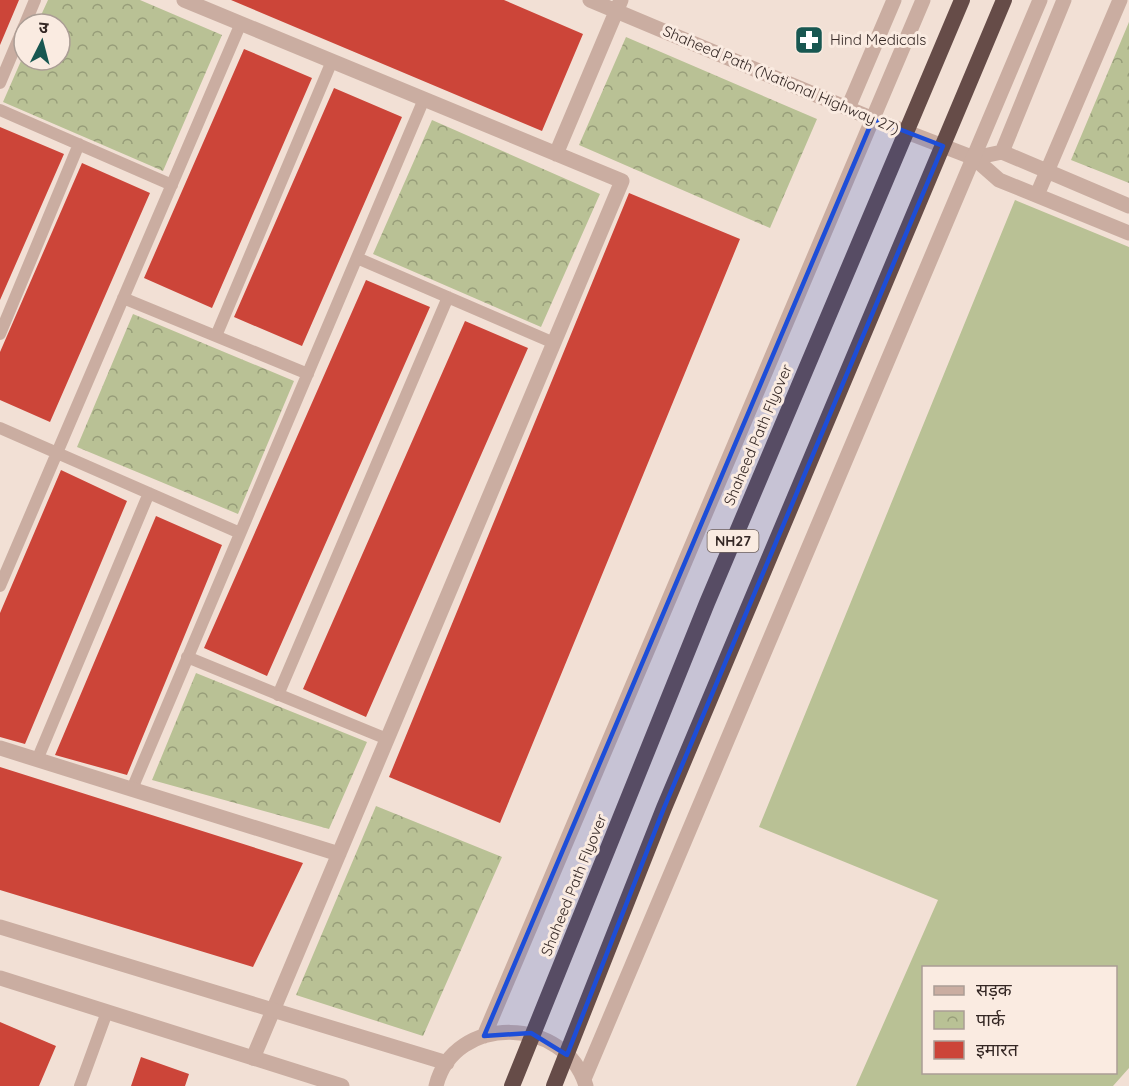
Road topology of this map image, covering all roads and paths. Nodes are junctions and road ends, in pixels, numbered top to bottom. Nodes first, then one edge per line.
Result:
1 (184, 0) edge
2 (590, 0) edge
3 (894, 0) edge
4 (923, 0) edge
5 (962, 0) edge
6 (1004, 0) edge
7 (1040, 0) edge
8 (1064, 0) edge
9 (1120, 0) edge
10 (619, 6) edge
11 (241, 23) junction
12 (12, 54) edge
13 (332, 61) junction
14 (0, 83) edge
15 (424, 99) junction
16 (848, 108) junction
17 (0, 110) edge
18 (873, 119) junction
19 (79, 144) junction
20 (1002, 152) junction
21 (556, 154) junction
22 (974, 158) junction
23 (1047, 172) junction
24 (172, 185) junction
25 (1037, 195) junction
26 (1129, 206) edge
27 (1129, 232) edge
28 (357, 258) junction
29 (448, 297) junction
30 (123, 298) junction
31 (0, 334) edge
32 (216, 336) junction
33 (554, 343) junction
34 (308, 374) junction
35 (0, 428) edge
36 (57, 453) junction
37 (148, 493) junction
38 (240, 533) junction
39 (0, 586) edge
40 (187, 657) junction
41 (279, 695) junction
42 (387, 739) junction
43 (0, 748) edge
44 (37, 760) junction
45 (132, 789) junction
46 (339, 854) junction
47 (0, 927) edge
48 (0, 978) edge
49 (273, 1010) junction
50 (108, 1012) junction
51 (484, 1036) junction
52 (253, 1058) junction
53 (447, 1064) junction
54 (585, 1083) edge
55 (80, 1086) edge
56 (342, 1086) edge
57 (436, 1086) edge
58 (512, 1086) edge
59 (554, 1086) edge

1 - 11 street
2 - 10 street, Shaheed Path (National Highway 27)
3 - 16 street
4 - 18 street
5 - 58 highway, Shaheed Path Flyover / NH27, bridge
6 - 59 highway, NH27, bridge
7 - 22 street
8 - 20 street
9 - 23 street
10 - 16 street, Shaheed Path (National Highway 27)
10 - 21 street
11 - 13 street
11 - 24 lane
12 - 14 lane
13 - 15 street
13 - 32 lane
15 - 21 street
15 - 28 lane
16 - 18 street, Shaheed Path (National Highway 27)
17 - 19 lane
18 - 22 street, Shaheed Path (National Highway 27)
18 - 51 street
19 - 24 lane
19 - 31 lane
20 - 22 street
20 - 23 street
21 - 33 street
22 - 25 street
22 - 54 street
23 - 25 street
23 - 26 street
24 - 30 lane
25 - 27 street
28 - 29 lane
28 - 34 lane
29 - 33 lane
29 - 41 lane
30 - 32 lane
30 - 36 lane
32 - 34 lane
33 - 42 street
34 - 38 lane
35 - 36 lane
36 - 37 lane
36 - 39 lane
37 - 38 lane
37 - 44 lane
38 - 40 lane
40 - 41 lane
40 - 45 lane
41 - 42 lane
42 - 46 street
43 - 44 street
44 - 45 street
45 - 46 street
46 - 49 street
47 - 49 street
48 - 50 street
49 - 52 street
49 - 53 street
50 - 52 street
50 - 55 lane
51 - 53 street
51 - 54 street
52 - 56 street
53 - 57 street

